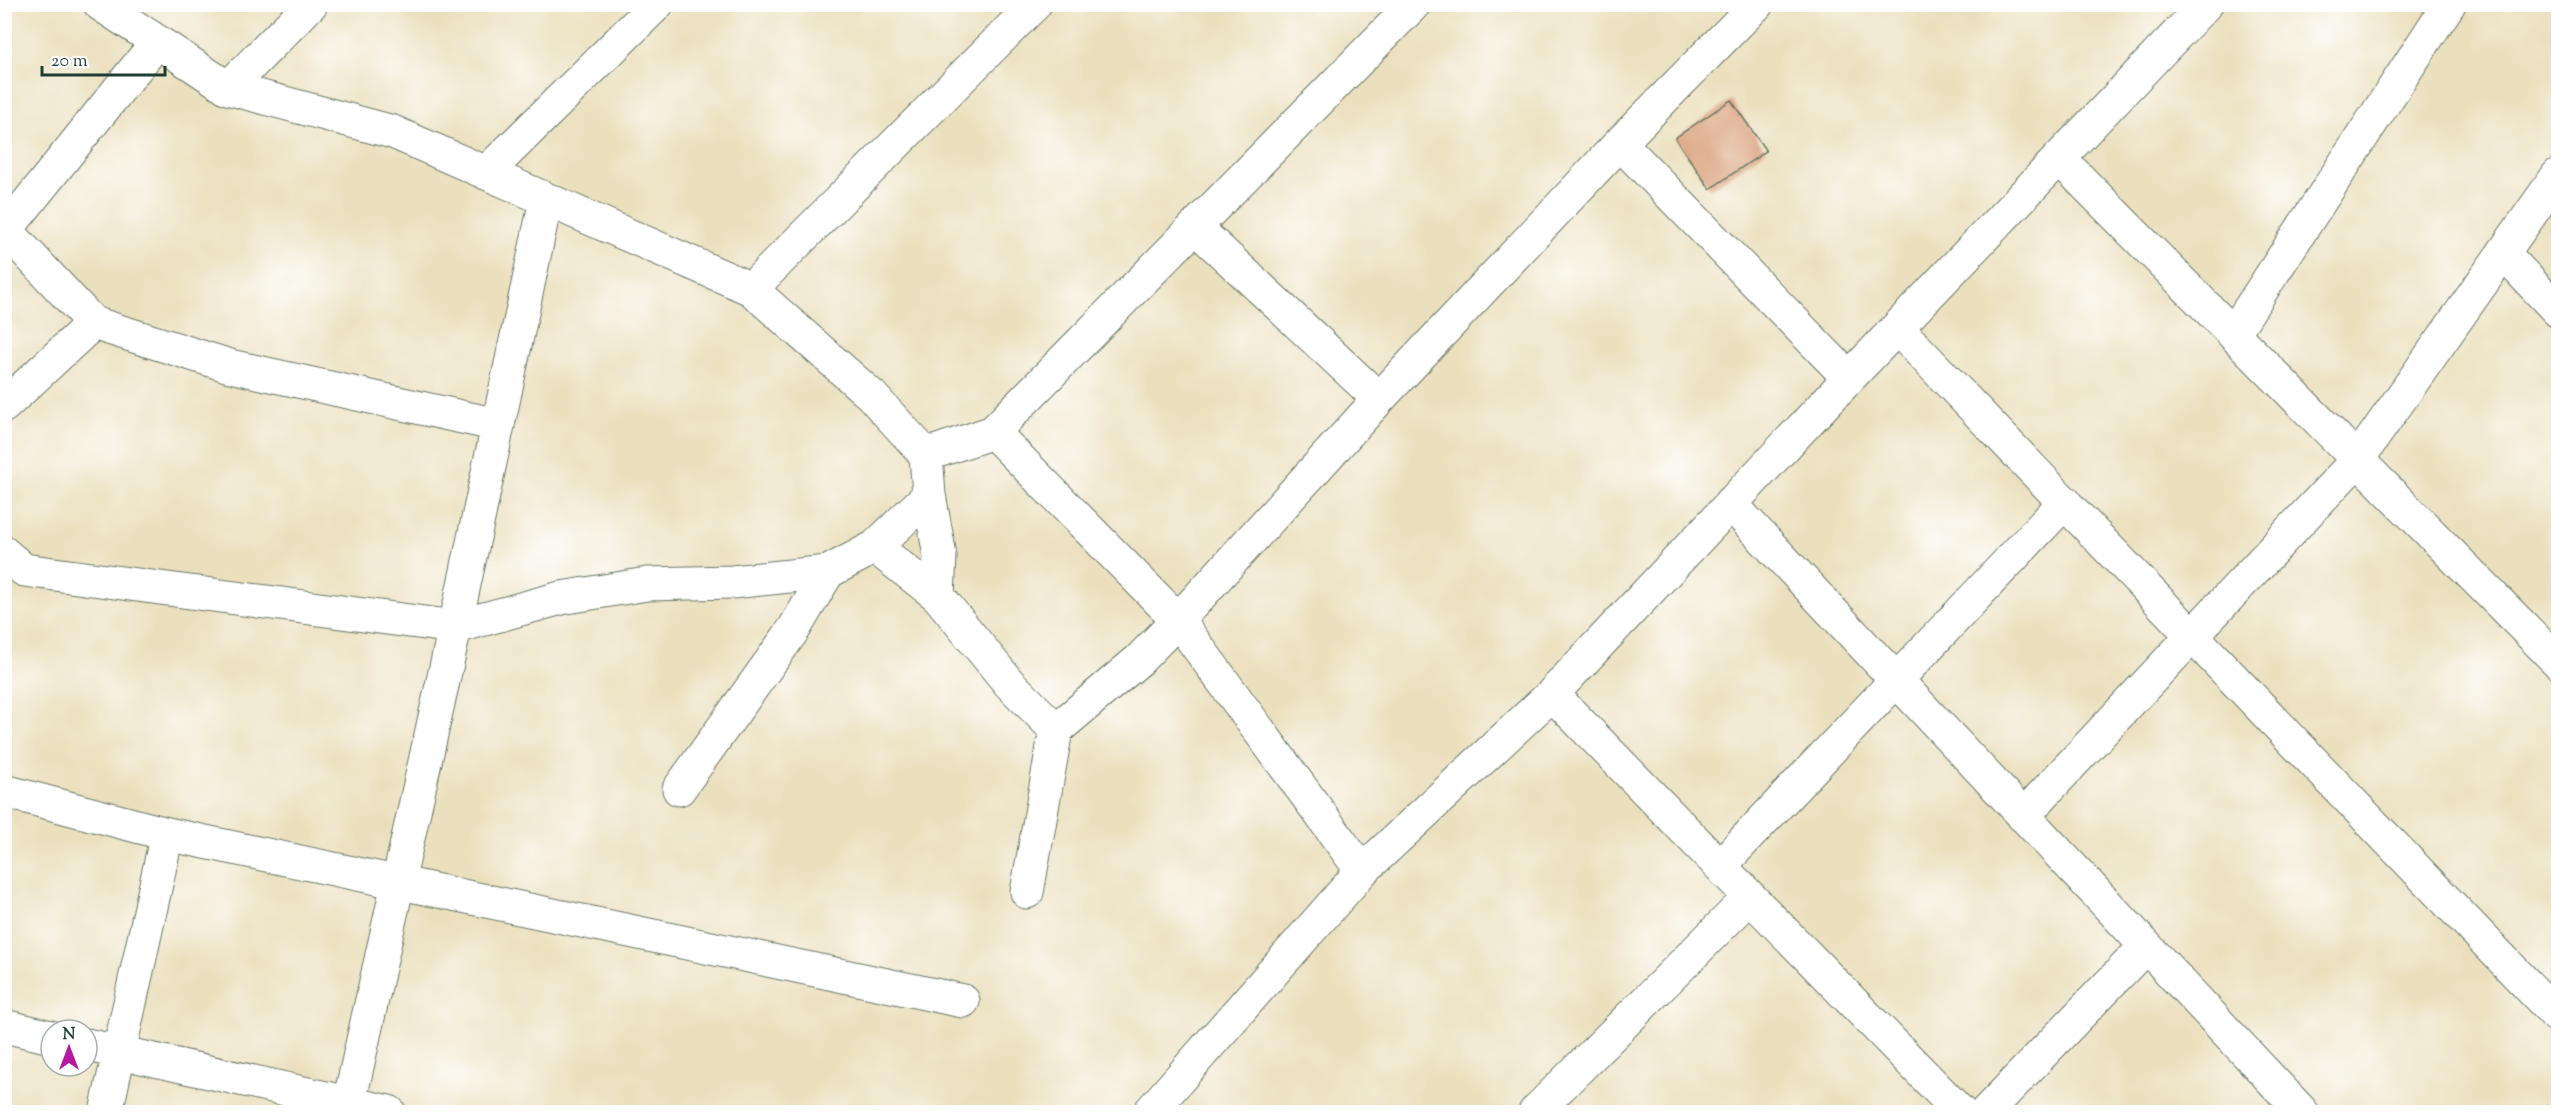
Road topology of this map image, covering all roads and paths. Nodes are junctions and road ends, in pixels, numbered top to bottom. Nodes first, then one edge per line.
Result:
1 (100, 4) edge
2 (312, 4) edge
3 (657, 4) edge
4 (1035, 4) edge
5 (1414, 4) edge
6 (1757, 4) edge
7 (2206, 4) edge
8 (2449, 4) edge
9 (157, 42) junction
10 (228, 88) junction
11 (1620, 143) junction
12 (2059, 158) junction
13 (486, 173) junction
14 (2559, 175) edge
15 (546, 200) junction
16 (1195, 227) junction
17 (5, 229) edge
18 (2503, 253) junction
19 (751, 289) junction
20 (2559, 311) edge
21 (93, 323) junction
22 (1897, 328) junction
23 (2233, 334) junction
24 (1849, 378) junction
25 (1379, 399) junction
26 (4, 406) edge
27 (498, 425) junction
28 (993, 432) junction
29 (926, 455) junction
30 (2358, 459) junction
31 (929, 495) junction
32 (2065, 502) junction
33 (1730, 503) junction
34 (875, 547) junction
35 (4, 553) edge
36 (828, 572) junction
37 (938, 596) junction
38 (1178, 620) junction
39 (455, 627) junction
40 (2193, 636) junction
41 (2559, 662) edge
42 (1896, 679) junction
43 (1552, 694) junction
44 (1056, 730) junction
45 (679, 789) dead end
46 (4, 791) edge
47 (2024, 816) junction
48 (167, 834) junction
49 (1720, 866) junction
50 (1362, 871) junction
51 (399, 882) junction
52 (1027, 892) dead end
53 (1750, 897) junction
54 (2146, 946) junction
55 (963, 1001) dead end
56 (2559, 1017) edge
57 (4, 1026) edge
58 (39, 1034) edge
59 (99, 1048) edge
60 (119, 1052) junction
61 (348, 1108) edge
62 (106, 1113) edge
63 (390, 1113) edge
64 (1150, 1113) edge
65 (1535, 1113) edge
66 (1960, 1113) edge
67 (1986, 1113) edge
68 (2302, 1113) edge

1 - 9 street
2 - 10 street
3 - 13 street
4 - 19 street
5 - 16 street
6 - 11 street
7 - 12 street
8 - 23 street
9 - 10 street
9 - 17 street
10 - 13 street
11 - 24 street
11 - 25 street
12 - 22 street
12 - 23 street
13 - 15 street
14 - 18 street
15 - 19 street
15 - 27 street
16 - 25 street
16 - 28 street
17 - 21 street
18 - 20 street
18 - 30 street
19 - 29 street
21 - 26 street
21 - 27 street
22 - 24 street
22 - 32 street
23 - 30 street
24 - 33 street
25 - 38 street
27 - 39 street
28 - 29 street
28 - 38 street
29 - 31 street
30 - 40 street
30 - 41 street
31 - 34 street
31 - 37 street
32 - 40 street
32 - 42 street
33 - 42 street
33 - 43 street
34 - 36 street
34 - 37 street
35 - 39 street
36 - 39 street
36 - 45 street
37 - 44 street
38 - 44 street
38 - 50 street
39 - 51 street
40 - 47 street
40 - 56 street
42 - 47 street
42 - 49 street
43 - 49 street
43 - 50 street
44 - 52 street
46 - 48 street
47 - 54 street
48 - 51 street
48 - 60 street
49 - 53 street
50 - 64 street
51 - 55 street
51 - 61 street
53 - 65 street
53 - 66 street
54 - 67 street
54 - 68 street
57 - 58 street
59 - 60 street
60 - 61 street
60 - 62 street
61 - 63 street

